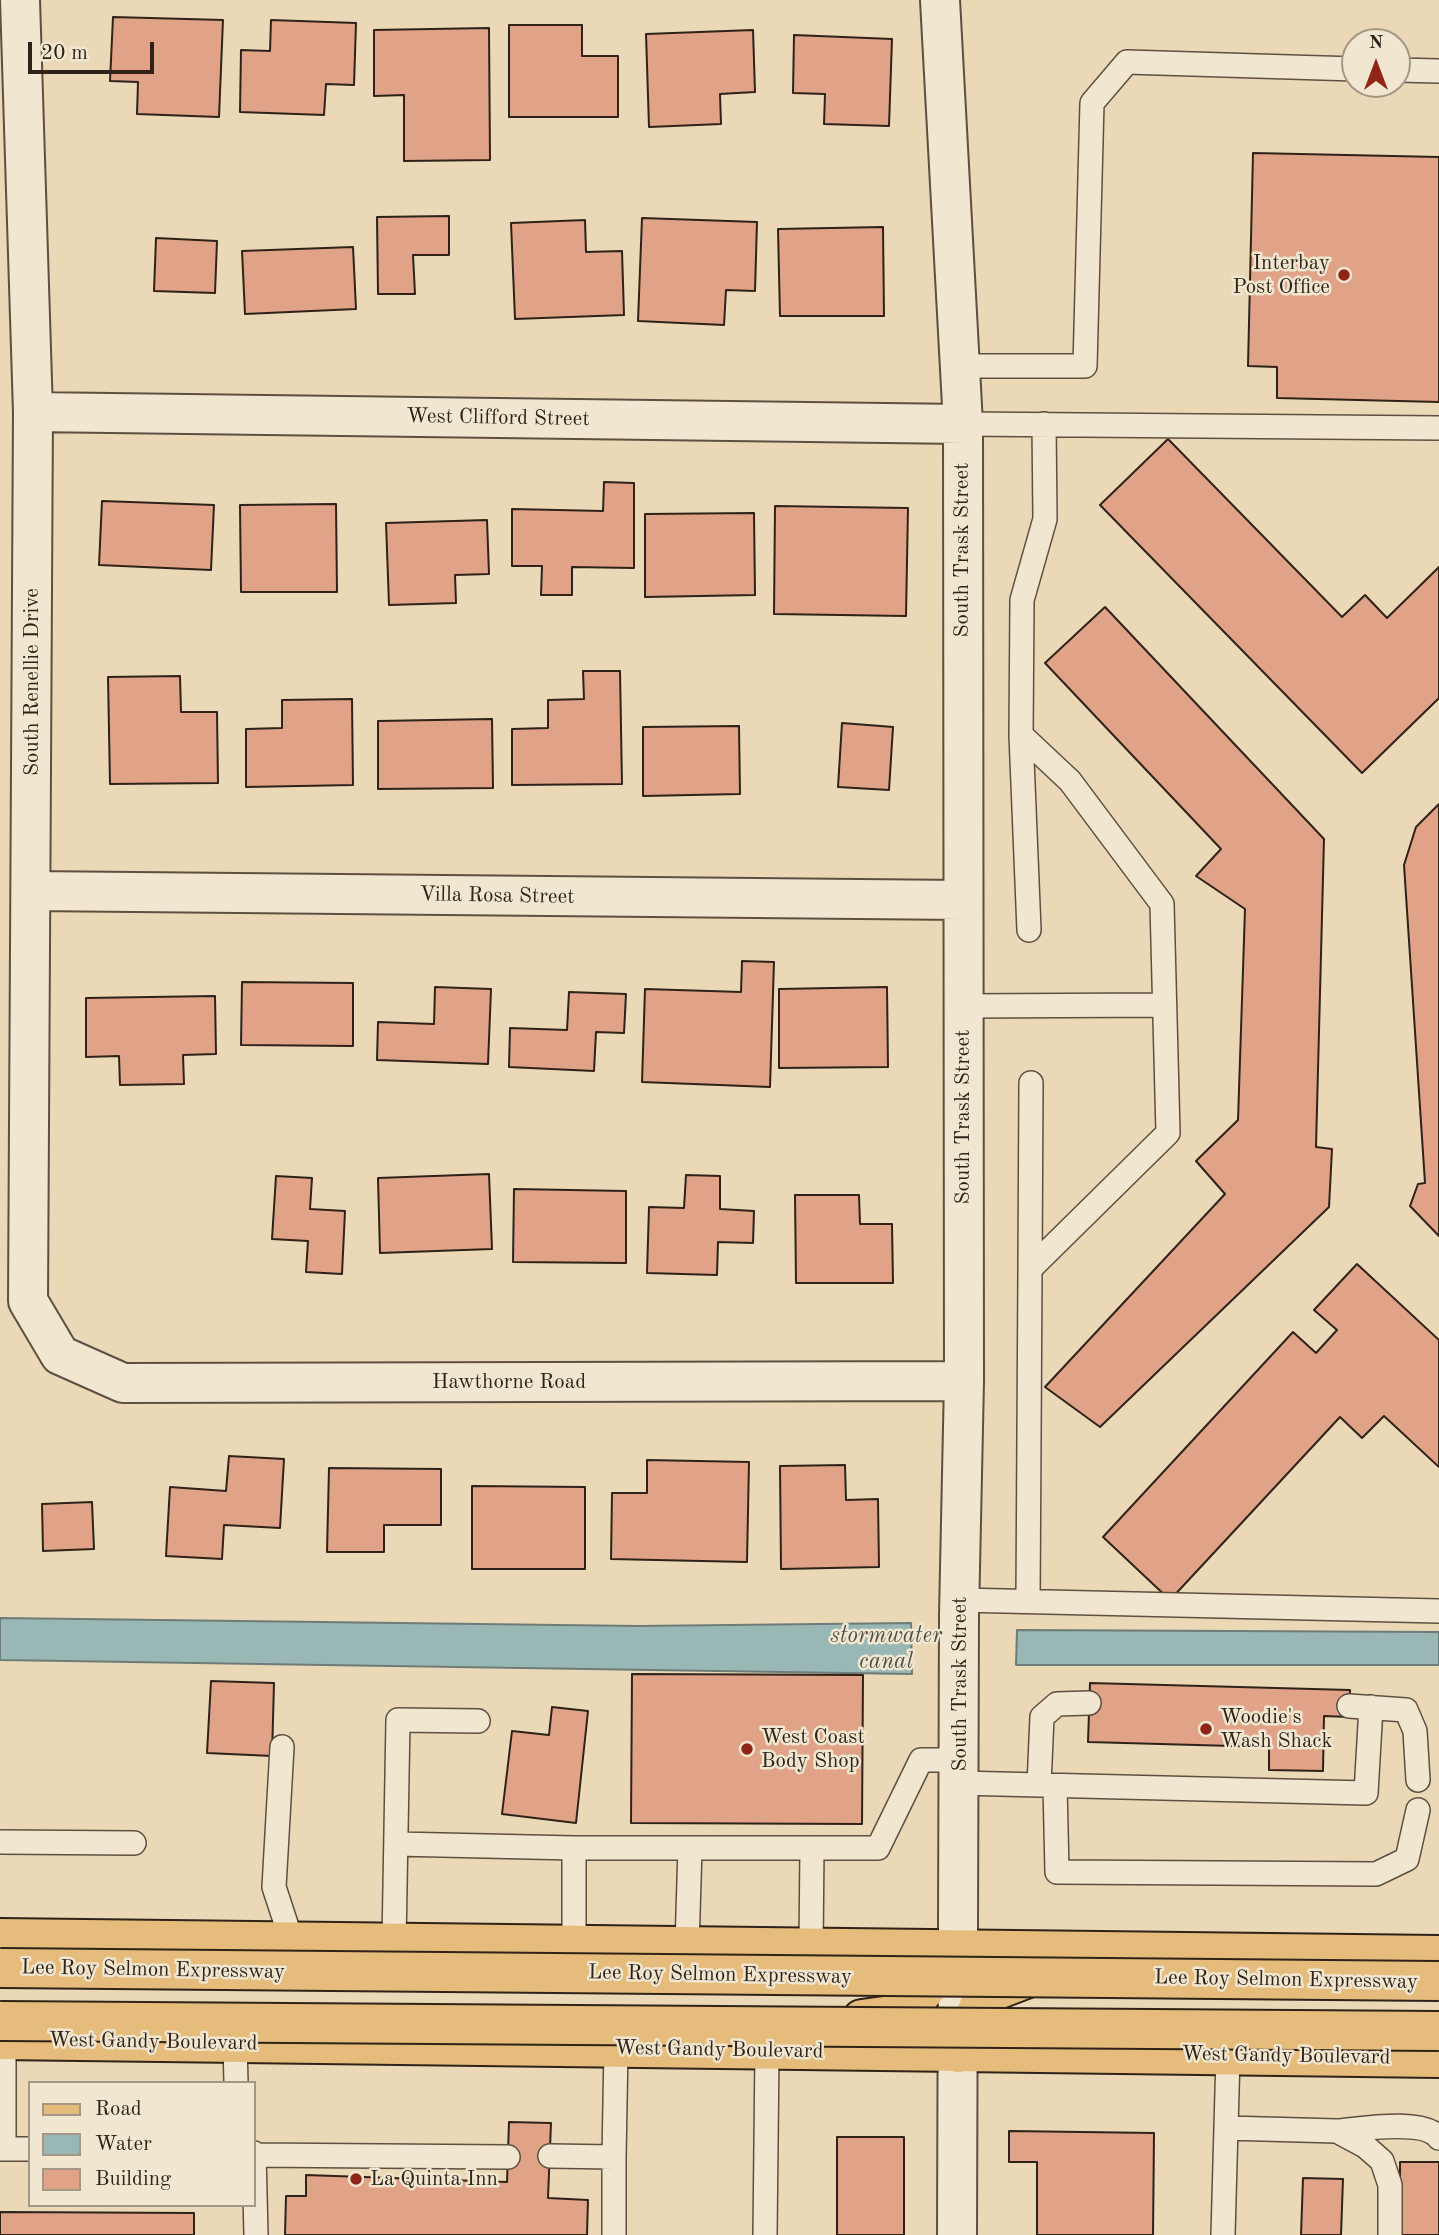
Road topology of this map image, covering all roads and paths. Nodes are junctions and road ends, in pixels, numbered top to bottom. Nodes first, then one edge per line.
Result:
1 (20, 0) edge
2 (940, 0) edge
3 (1341, 69) edge
4 (1411, 70) edge
5 (1439, 71) edge
6 (960, 366) junction
7 (33, 412) junction
8 (962, 424) junction
9 (1044, 424) junction
10 (1439, 428) edge
11 (1021, 735) junction
12 (31, 891) junction
13 (962, 900) junction
14 (1029, 930) dead end
15 (1164, 1005) junction
16 (962, 1006) junction
17 (1031, 1083) dead end
18 (1030, 1269) junction
19 (60, 1355) joint
20 (964, 1381) junction
21 (1027, 1601) junction
22 (960, 1607) junction
23 (1439, 1611) edge
24 (1089, 1703) dead end
25 (478, 1721) dead end
26 (282, 1747) dead end
27 (959, 1771) junction
28 (1418, 1780) dead end
29 (1047, 1785) junction
30 (1418, 1810) dead end
31 (0, 1842) edge
32 (134, 1843) dead end
33 (397, 1844) junction
34 (574, 1848) junction
35 (690, 1848) junction
36 (812, 1848) junction
37 (0, 1938) edge
38 (292, 1942) junction
39 (394, 1942) junction
40 (574, 1944) junction
41 (687, 1946) junction
42 (811, 1947) junction
43 (958, 1949) junction
44 (1439, 1955) edge
45 (0, 1960) edge
46 (0, 1968) edge
47 (1439, 1968) edge
48 (1439, 1981) edge
49 (1439, 2031) edge
50 (1, 2034) edge
51 (235, 2043) junction
52 (339, 2045) junction
53 (616, 2049) junction
54 (767, 2051) junction
55 (958, 2053) junction
56 (1228, 2056) junction
57 (1439, 2058) edge
58 (236, 2081) edge
59 (1226, 2128) junction
60 (1337, 2131) junction
61 (1439, 2138) edge
62 (2, 2149) edge
63 (28, 2149) edge
64 (256, 2154) edge
65 (550, 2156) dead end
66 (508, 2157) dead end
67 (614, 2157) junction
68 (255, 2207) edge
69 (256, 2235) edge
70 (614, 2235) edge
71 (765, 2235) edge
72 (957, 2235) edge
73 (1223, 2235) edge
74 (1390, 2235) edge

1 - 7 street, South Renellie Drive
2 - 6 street, South Trask Street
3 - 6 lane
4 - 5 lane
6 - 8 street, South Trask Street
7 - 8 street, West Clifford Street
7 - 12 street, South Renellie Drive
8 - 9 lane
8 - 13 street, South Trask Street
9 - 10 lane
9 - 11 lane
11 - 14 lane
11 - 15 lane
12 - 13 street, Villa Rosa Street
12 - 19 street, South Renellie Drive
13 - 16 street, South Trask Street
15 - 16 lane
15 - 18 lane
16 - 20 street, South Trask Street
17 - 18 lane
18 - 21 lane
19 - 20 street, Hawthorne Road
20 - 22 street, South Trask Street
21 - 22 lane
21 - 23 lane
22 - 27 street, South Trask Street
24 - 29 lane
25 - 33 lane
26 - 38 lane
27 - 29 lane
27 - 36 lane
27 - 43 street, South Trask Street
28 - 29 lane
29 - 30 lane
31 - 32 lane
33 - 34 lane
33 - 39 lane
34 - 35 lane
34 - 40 lane
35 - 36 lane
35 - 41 lane
36 - 42 lane
37 - 38 main road
38 - 39 main road
38 - 45 main road
39 - 40 main road
40 - 41 main road
41 - 42 main road
42 - 43 main road
43 - 44 main road
43 - 52 main road
43 - 55 street, South Trask Street
46 - 48 main road, Lee Roy Selmon Expressway, bridge
47 - 55 main road
49 - 50 main road, bridge
50 - 51 main road, West Gandy Boulevard
50 - 62 lane
51 - 52 main road, West Gandy Boulevard
51 - 58 lane
52 - 53 main road, West Gandy Boulevard
53 - 54 main road, West Gandy Boulevard
53 - 67 lane
54 - 55 main road, West Gandy Boulevard
54 - 71 lane
55 - 56 main road, West Gandy Boulevard
55 - 72 street, South Trask Street
56 - 57 main road, West Gandy Boulevard
56 - 59 lane
59 - 60 lane
59 - 73 lane
60 - 61 lane
60 - 74 lane
62 - 63 lane
64 - 66 lane
65 - 67 lane
67 - 70 lane
68 - 69 lane

